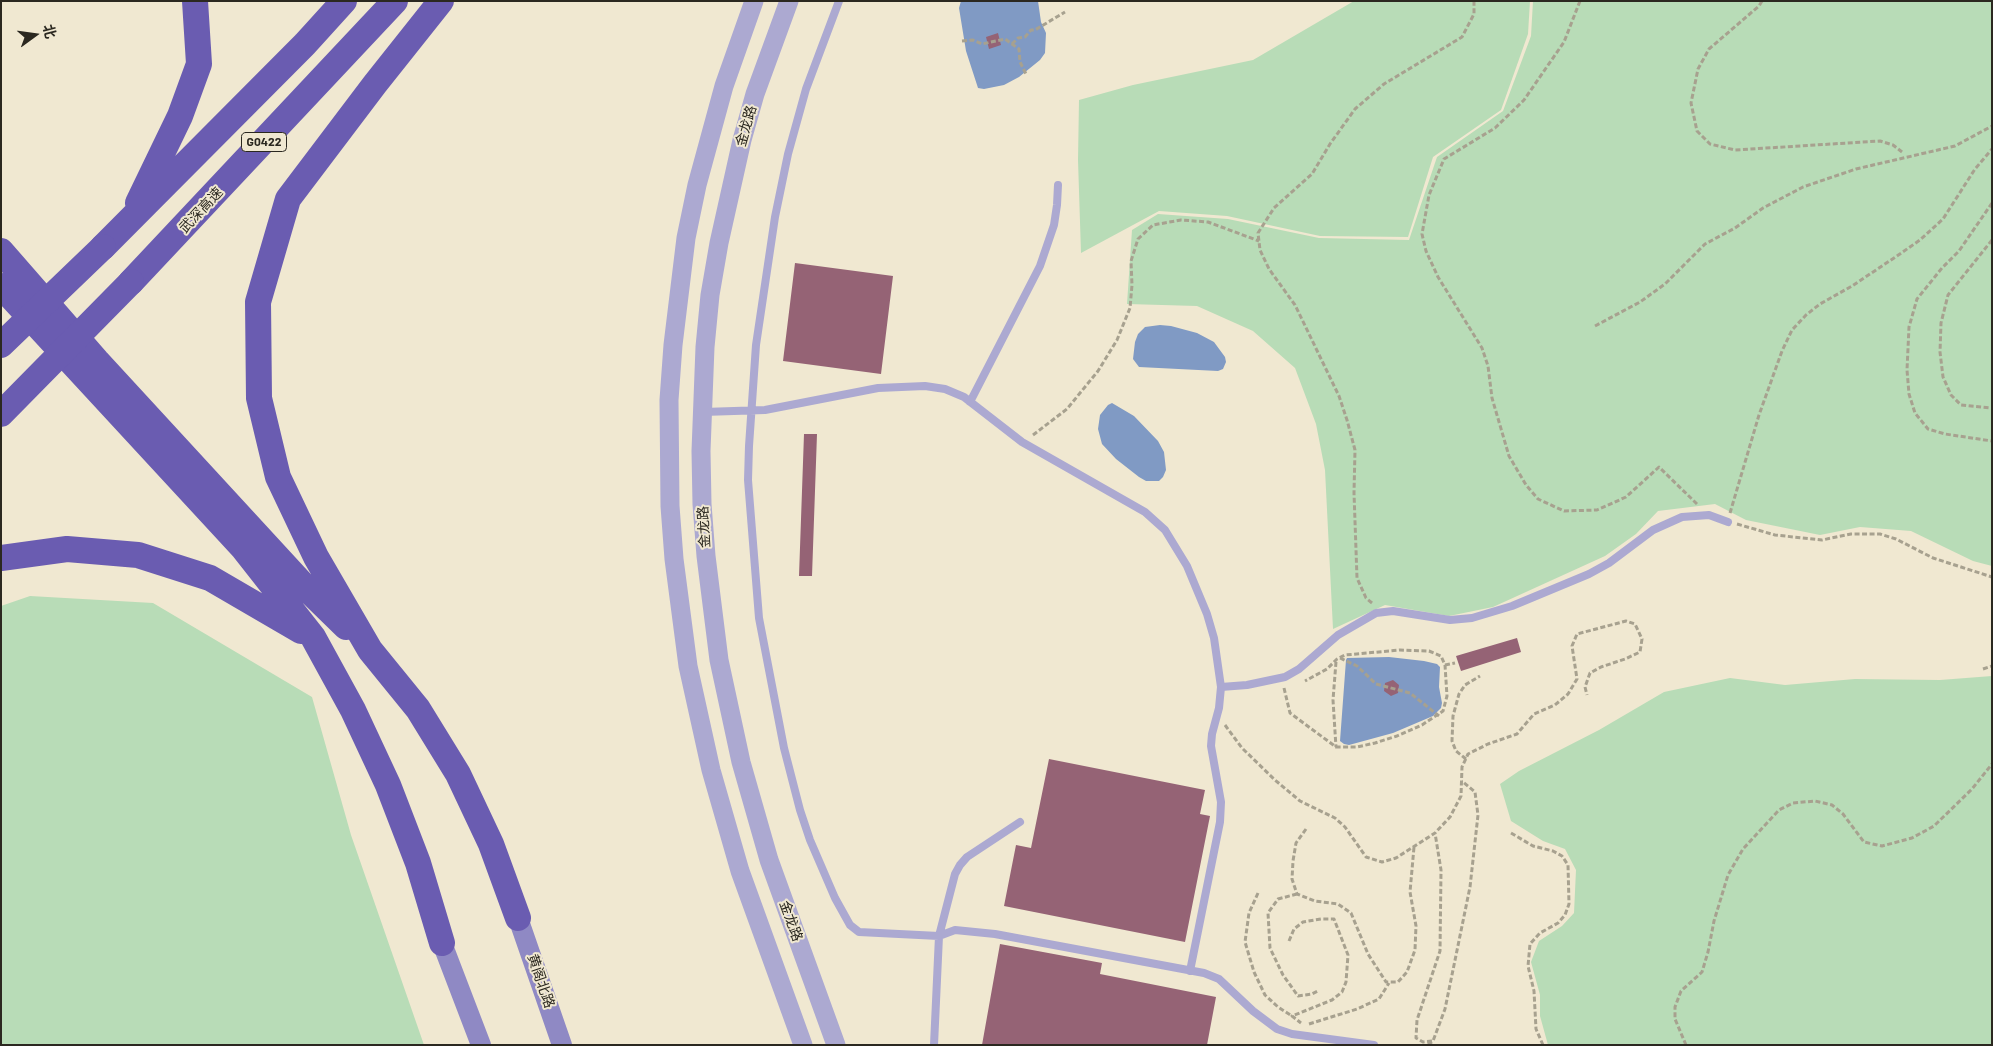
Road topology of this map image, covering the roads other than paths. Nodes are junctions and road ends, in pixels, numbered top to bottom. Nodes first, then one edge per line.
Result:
1 (195, 1) edge
2 (344, 1) edge
3 (395, 1) edge
4 (441, 1) edge
5 (754, 1) edge
6 (789, 1) edge
7 (839, 1) edge
8 (1058, 185) dead end
9 (129, 221) junction
10 (1, 251) edge
11 (1, 286) edge
12 (1, 345) edge
13 (970, 402) junction
14 (702, 412) junction
15 (751, 412) junction
16 (1, 414) edge
17 (1728, 522) road end
18 (1, 558) edge
19 (313, 638) junction
20 (370, 650) junction
21 (1221, 687) junction
22 (1020, 822) dead end
23 (518, 918) joint
24 (938, 936) junction
25 (442, 942) joint
26 (1190, 971) junction
27 (1307, 1041) edge
28 (481, 1045) edge
29 (562, 1045) edge
30 (803, 1045) edge
31 (836, 1045) edge
32 (934, 1045) edge
33 (1374, 1045) edge

1 - 9 highway
2 - 9 highway, G0422
3 - 16 highway, 武深高速 / G0422, bridge
4 - 20 highway
5 - 30 street
6 - 14 street, 金龙路
7 - 15 lane
8 - 13 lane
9 - 12 highway, G0422, bridge
10 - 20 highway
11 - 19 highway
13 - 15 lane
13 - 21 lane
14 - 15 lane
14 - 31 street, 金龙路
15 - 24 lane
17 - 21 lane
18 - 19 highway
19 - 25 highway
20 - 23 highway
21 - 26 lane
22 - 24 lane
23 - 29 main road, 黄阁北路
24 - 26 lane
24 - 32 lane
25 - 28 main road
26 - 27 lane
27 - 33 lane

